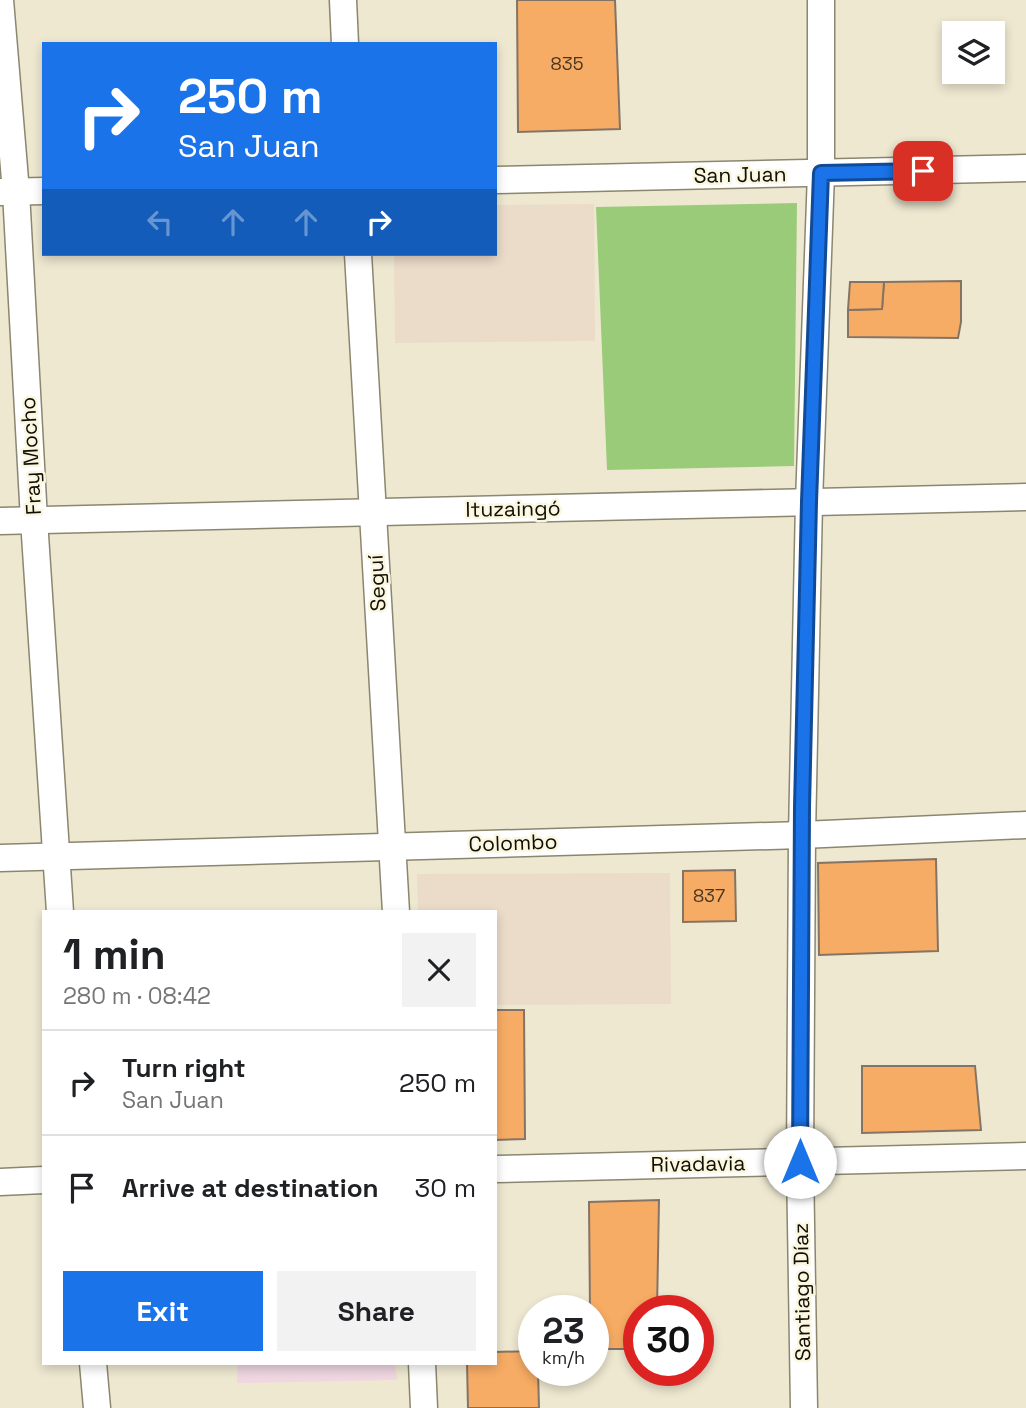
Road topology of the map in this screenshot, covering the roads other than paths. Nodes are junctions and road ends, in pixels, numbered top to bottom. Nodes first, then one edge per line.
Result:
1 (343, 0) edge
2 (821, 0) edge
3 (0, 1) edge
4 (345, 42) edge
5 (1026, 168) edge
6 (821, 173) junction
7 (497, 180) edge
8 (42, 191) edge
9 (8, 192) edge
10 (358, 256) edge
11 (1026, 497) edge
12 (809, 502) junction
13 (373, 512) junction
14 (34, 520) junction
15 (0, 521) edge
16 (1026, 825) edge
17 (802, 835) junction
18 (392, 847) junction
19 (56, 856) junction
20 (0, 858) edge
21 (60, 910) edge
22 (396, 910) edge
23 (1026, 1156) edge
24 (800, 1162) junction
25 (497, 1169) edge
26 (42, 1180) edge
27 (0, 1182) edge
28 (93, 1365) edge
29 (422, 1365) edge
30 (97, 1408) edge
31 (424, 1408) edge
32 (804, 1408) edge

1 - 4 street
2 - 6 street, Santiago Díaz
3 - 9 street, Fray Mocho
5 - 6 street, San Juan
6 - 7 street, San Juan
6 - 12 street, Santiago Díaz
8 - 9 street
9 - 14 street, Fray Mocho
10 - 13 street, Seguí
11 - 12 street, Ituzaingó
12 - 13 street, Ituzaingó
12 - 17 street, Santiago Díaz
13 - 14 street, Ituzaingó
13 - 18 street, Seguí
14 - 15 street, Ituzaingó
14 - 19 street, Fray Mocho
16 - 17 street, Colombo
17 - 18 street, Colombo
17 - 24 street, Santiago Díaz
18 - 19 street, Colombo
18 - 22 street, Seguí
19 - 20 street, Colombo
19 - 21 street, Fray Mocho
23 - 24 street, Rivadavia
24 - 25 street, Rivadavia
24 - 32 street, Santiago Díaz
26 - 27 street
28 - 30 street
29 - 31 street

